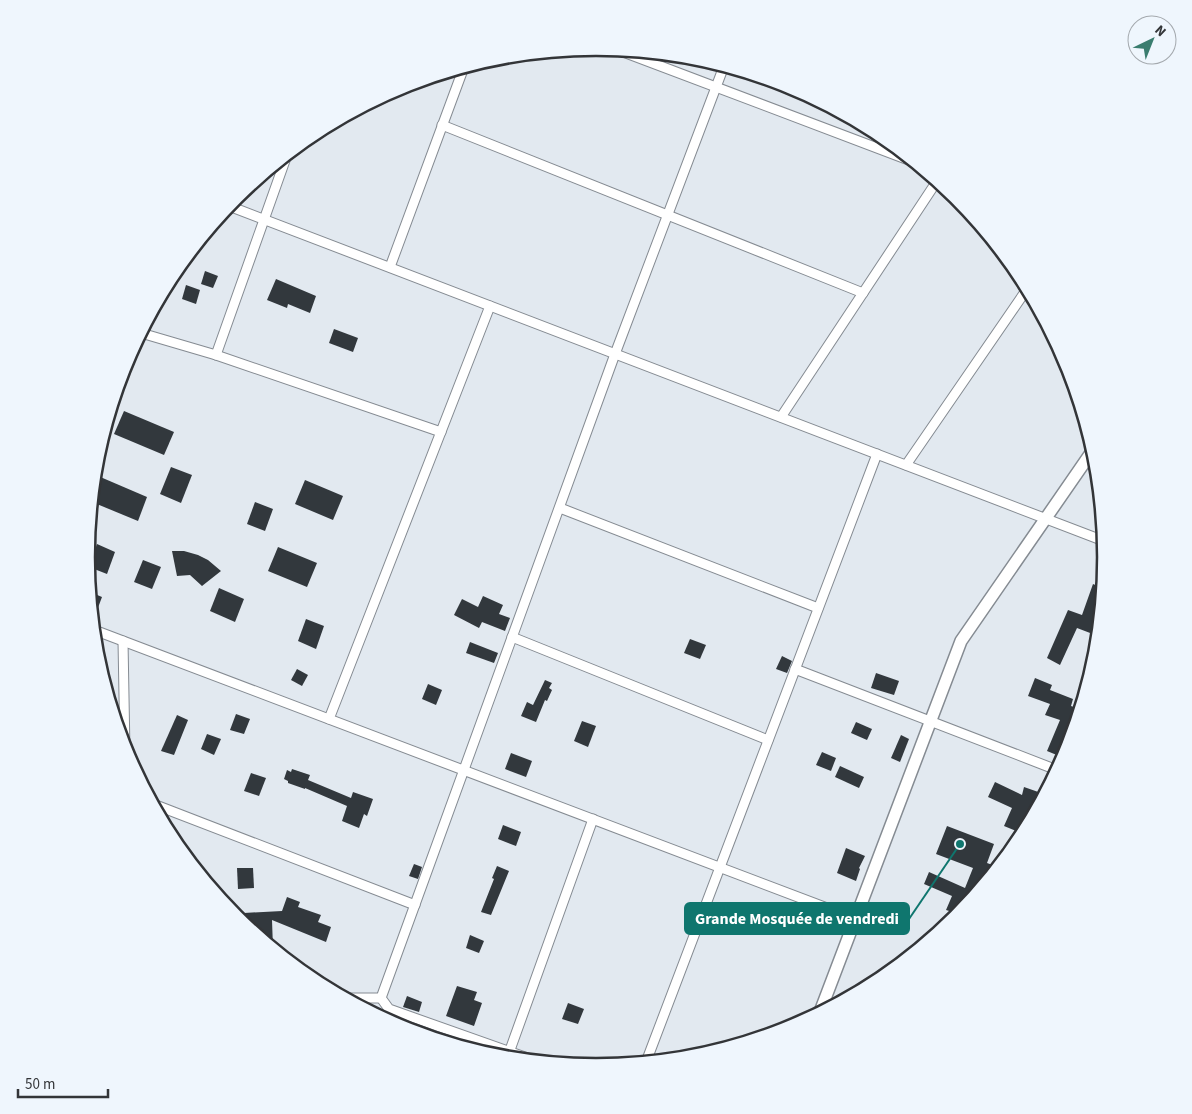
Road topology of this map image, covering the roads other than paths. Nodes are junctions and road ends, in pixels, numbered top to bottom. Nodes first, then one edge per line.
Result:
1 (640, 58) edge
2 (722, 72) edge
3 (461, 75) edge
4 (716, 87) junction
5 (442, 125) junction
6 (892, 154) edge
7 (282, 167) edge
8 (933, 187) edge
9 (236, 209) edge
10 (668, 215) junction
11 (263, 219) junction
12 (390, 267) junction
13 (863, 292) junction
14 (1023, 296) edge
15 (490, 306) junction
16 (148, 335) edge
17 (615, 354) junction
18 (216, 355) junction
19 (781, 417) junction
20 (441, 432) junction
21 (877, 454) junction
22 (1087, 460) edge
23 (906, 465) junction
24 (560, 508) junction
25 (1047, 519) junction
26 (1096, 538) edge
27 (818, 608) junction
28 (102, 633) edge
29 (512, 637) junction
30 (123, 641) junction
31 (795, 669) junction
32 (329, 719) junction
33 (931, 721) junction
34 (125, 727) edge
35 (768, 740) junction
36 (1050, 767) edge
37 (464, 770) junction
38 (162, 808) edge
39 (593, 819) junction
40 (720, 867) junction
41 (415, 906) junction
42 (856, 919) junction
43 (360, 998) edge
44 (381, 998) junction
45 (824, 1003) edge
46 (509, 1050) edge
47 (510, 1050) edge
48 (649, 1055) edge

1 - 4 street
2 - 4 street
3 - 5 street
4 - 6 street
4 - 10 street
5 - 10 street
5 - 12 street
7 - 11 street
8 - 13 street
9 - 11 street
10 - 13 street
10 - 17 street
11 - 12 street
11 - 18 street
12 - 15 street
13 - 19 street
14 - 23 street
15 - 17 street
15 - 20 street
16 - 18 street
17 - 19 street
17 - 24 street
18 - 20 street
19 - 21 street
20 - 32 street
21 - 23 street
21 - 27 street
22 - 25 street
23 - 25 street
24 - 27 street
24 - 29 street
25 - 26 street
25 - 33 street
27 - 31 street
28 - 30 street
29 - 35 street
29 - 37 street
30 - 32 street
30 - 34 street
31 - 33 street
31 - 35 street
32 - 37 street
33 - 36 street
33 - 42 street
35 - 40 street
37 - 39 street
37 - 41 street
38 - 41 street
39 - 40 street
39 - 47 street
40 - 42 street
40 - 48 street
41 - 44 street
42 - 45 street
43 - 44 street
44 - 46 street

